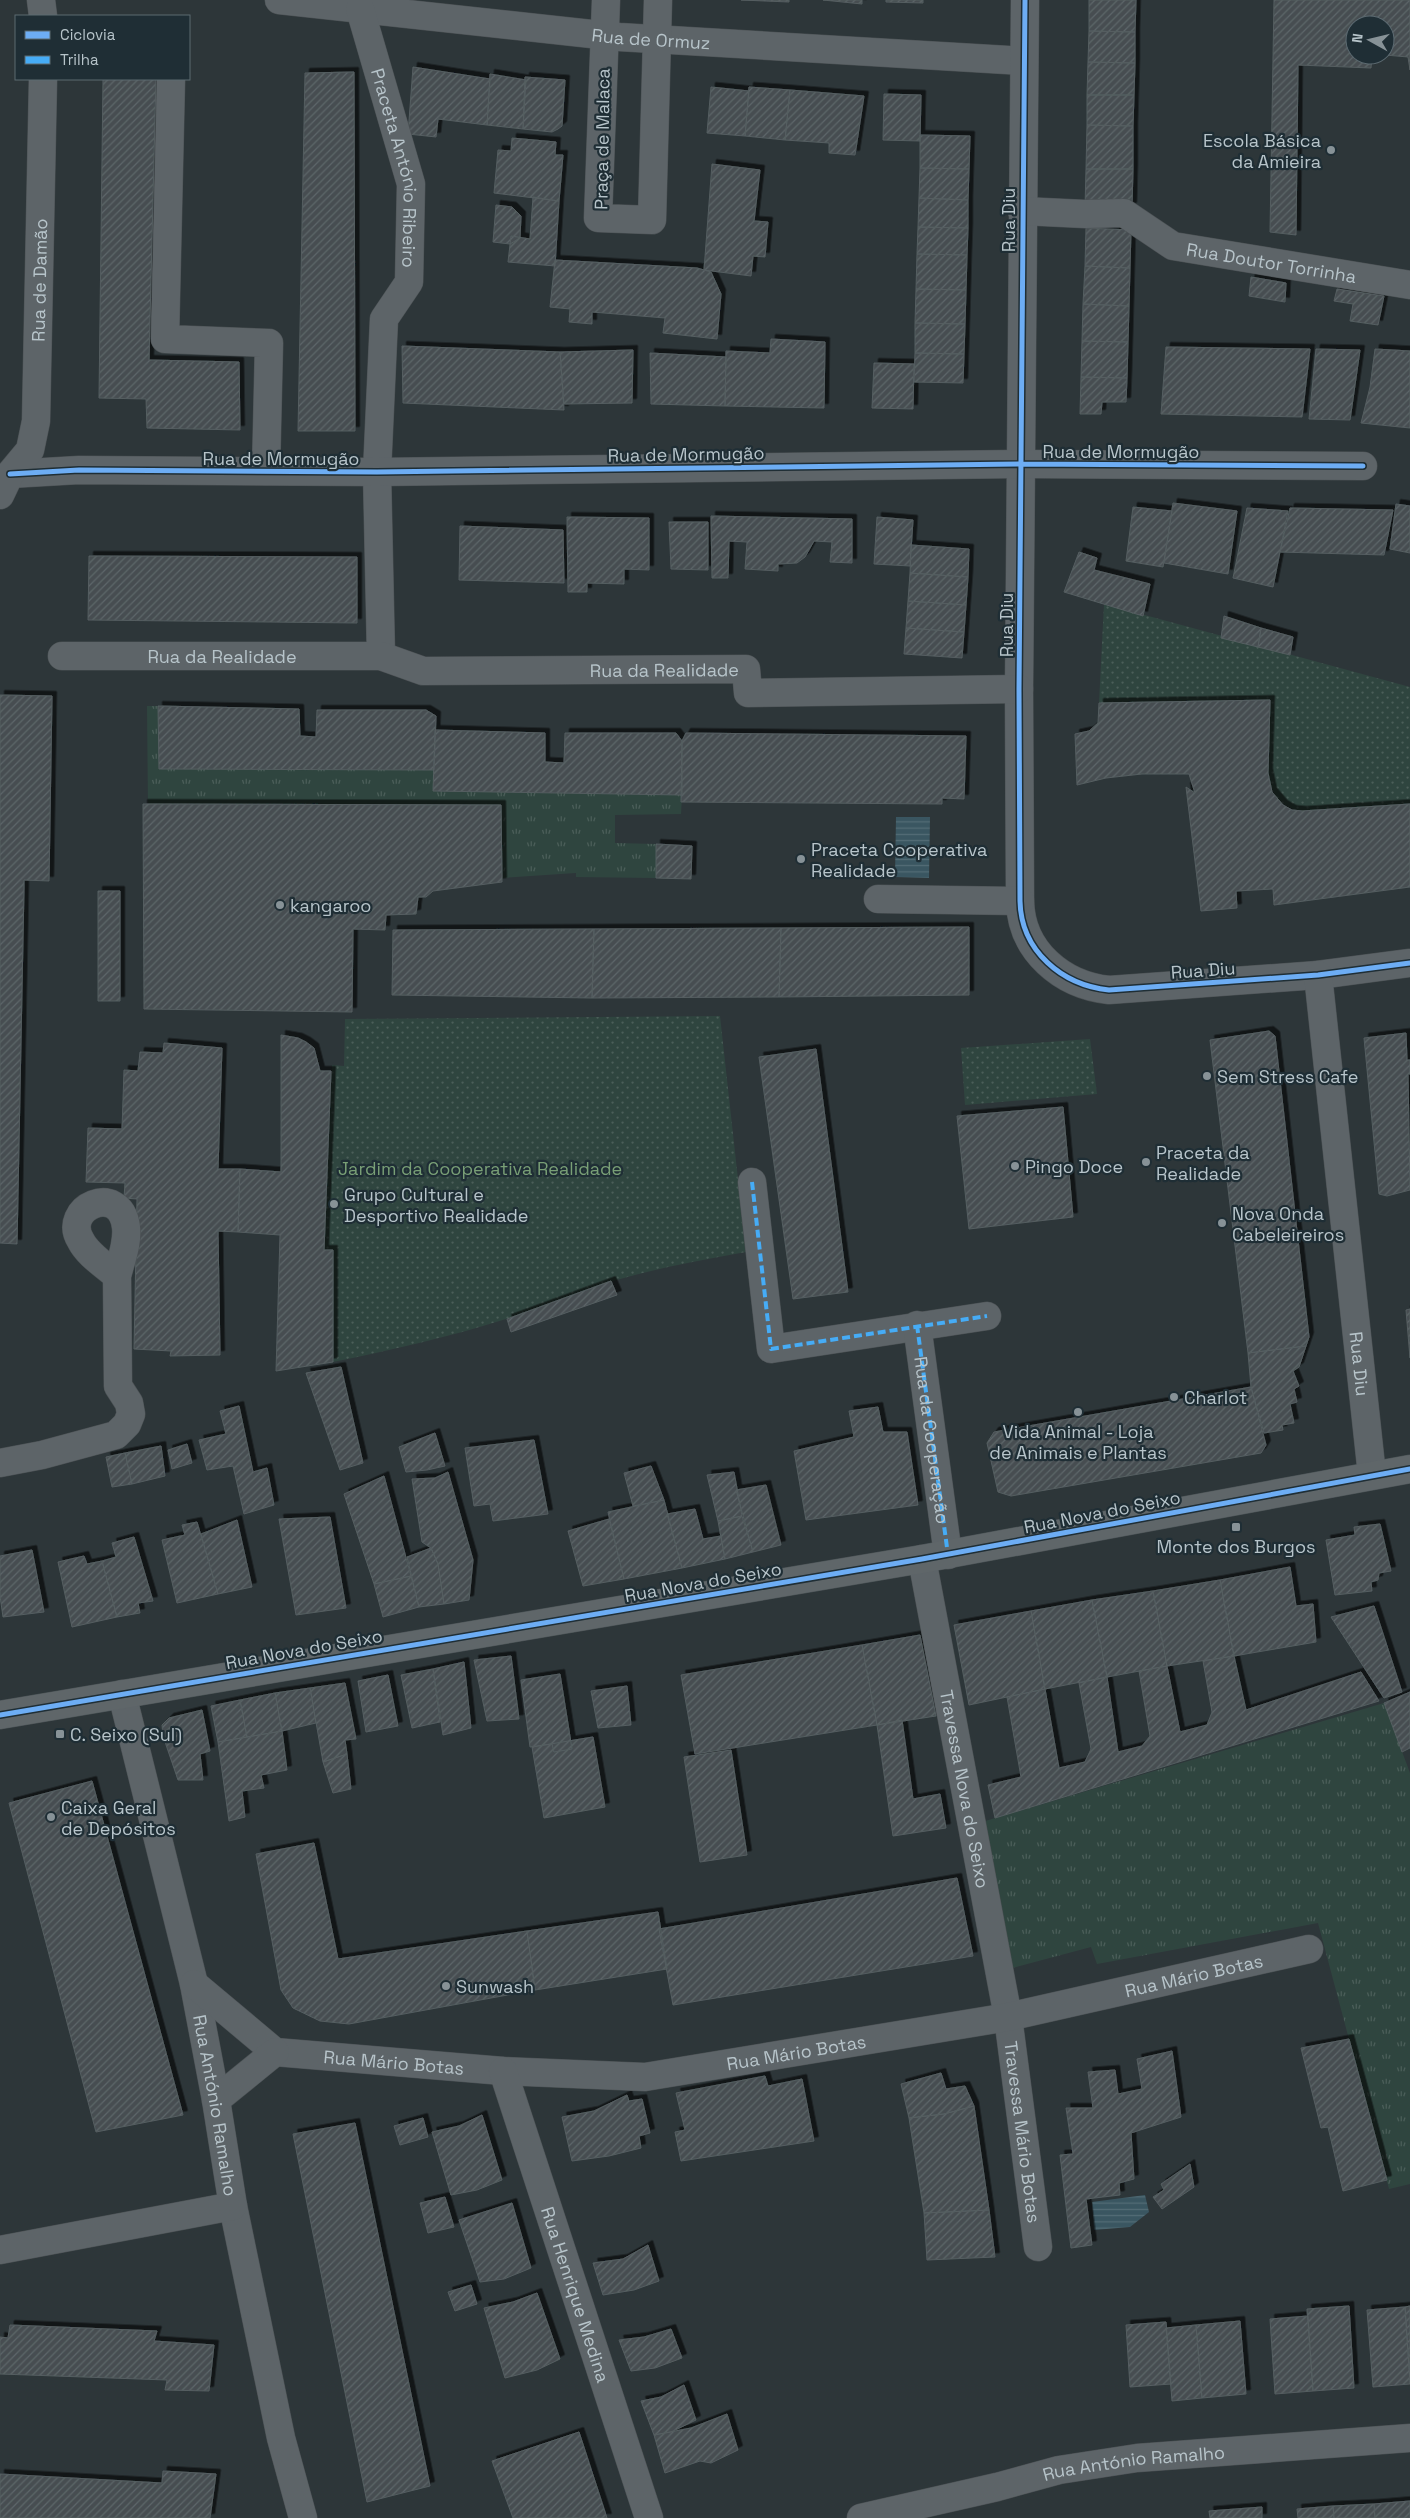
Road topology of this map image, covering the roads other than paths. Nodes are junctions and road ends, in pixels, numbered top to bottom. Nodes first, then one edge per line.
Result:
1 (41, 0) edge
2 (279, 0) edge
3 (606, 0) edge
4 (658, 0) edge
5 (1025, 0) edge
6 (360, 9) junction
7 (43, 15) edge
8 (604, 35) junction
9 (657, 39) junction
10 (1024, 61) junction
11 (43, 80) edge
12 (170, 80) edge
13 (1022, 211) junction
14 (1410, 285) edge
15 (1021, 464) junction
16 (1363, 466) dead end
17 (266, 472) junction
18 (377, 472) junction
19 (3, 477) edge
20 (62, 656) dead end
21 (381, 656) junction
22 (1019, 689) junction
23 (878, 899) dead end
24 (1020, 902) junction
25 (1410, 964) edge
26 (1318, 975) junction
27 (752, 1182) dead end
28 (117, 1276) dead end
29 (987, 1316) dead end
30 (917, 1325) junction
31 (0, 1463) edge
32 (1410, 1469) edge
33 (1372, 1475) junction
34 (935, 1557) junction
35 (122, 1694) junction
36 (0, 1715) edge
37 (1310, 1949) dead end
38 (194, 1984) junction
39 (1008, 2017) junction
40 (276, 2052) junction
41 (503, 2071) junction
42 (216, 2100) junction
43 (233, 2206) junction
44 (1038, 2247) dead end
45 (0, 2250) edge
46 (1410, 2438) edge
47 (303, 2518) edge
48 (649, 2518) edge
49 (861, 2518) edge

1 - 7 street
2 - 6 street, Rua de Ormuz
3 - 8 street, Praça de Malaca
4 - 9 street, Praça de Malaca
5 - 10 street, Rua Diu
6 - 8 street, Rua de Ormuz
6 - 18 street, Praceta António Ribeiro
8 - 9 street, Rua de Ormuz
8 - 9 street, Praça de Malaca
9 - 10 street, Rua de Ormuz
10 - 13 street, Rua Diu
11 - 19 street, Rua de Damão
12 - 17 street
13 - 14 street, Rua Doutor Torrinha
13 - 15 street, Rua Diu
15 - 16 street, Rua de Mormugão
15 - 18 street, Rua de Mormugão
15 - 22 street, Rua Diu
17 - 18 street, Rua de Mormugão
17 - 19 street, Rua de Mormugão
18 - 21 street
20 - 21 street, Rua da Realidade
21 - 22 street, Rua da Realidade
22 - 24 street, Rua Diu
23 - 24 street
24 - 26 street, Rua Diu
25 - 26 street
26 - 33 street, Rua Diu
27 - 30 street
28 - 31 street
29 - 30 street
30 - 34 street, Rua da Cooperação
32 - 33 main road, Rua Nova do Seixo
33 - 34 main road, Rua Nova do Seixo
34 - 35 main road, Rua Nova do Seixo
34 - 39 street, Travessa Nova do Seixo
35 - 36 main road, Rua Nova do Seixo
35 - 38 street, Rua António Ramalho
37 - 39 street, Rua Mário Botas
38 - 40 street
38 - 42 street, Rua António Ramalho
39 - 41 street, Rua Mário Botas
39 - 44 street, Travessa Mário Botas
40 - 41 street, Rua Mário Botas
40 - 42 street
41 - 48 street, Rua Henrique Medina
42 - 43 street, Rua António Ramalho
43 - 45 street
43 - 47 street, Rua António Ramalho
46 - 49 street, Rua António Ramalho

